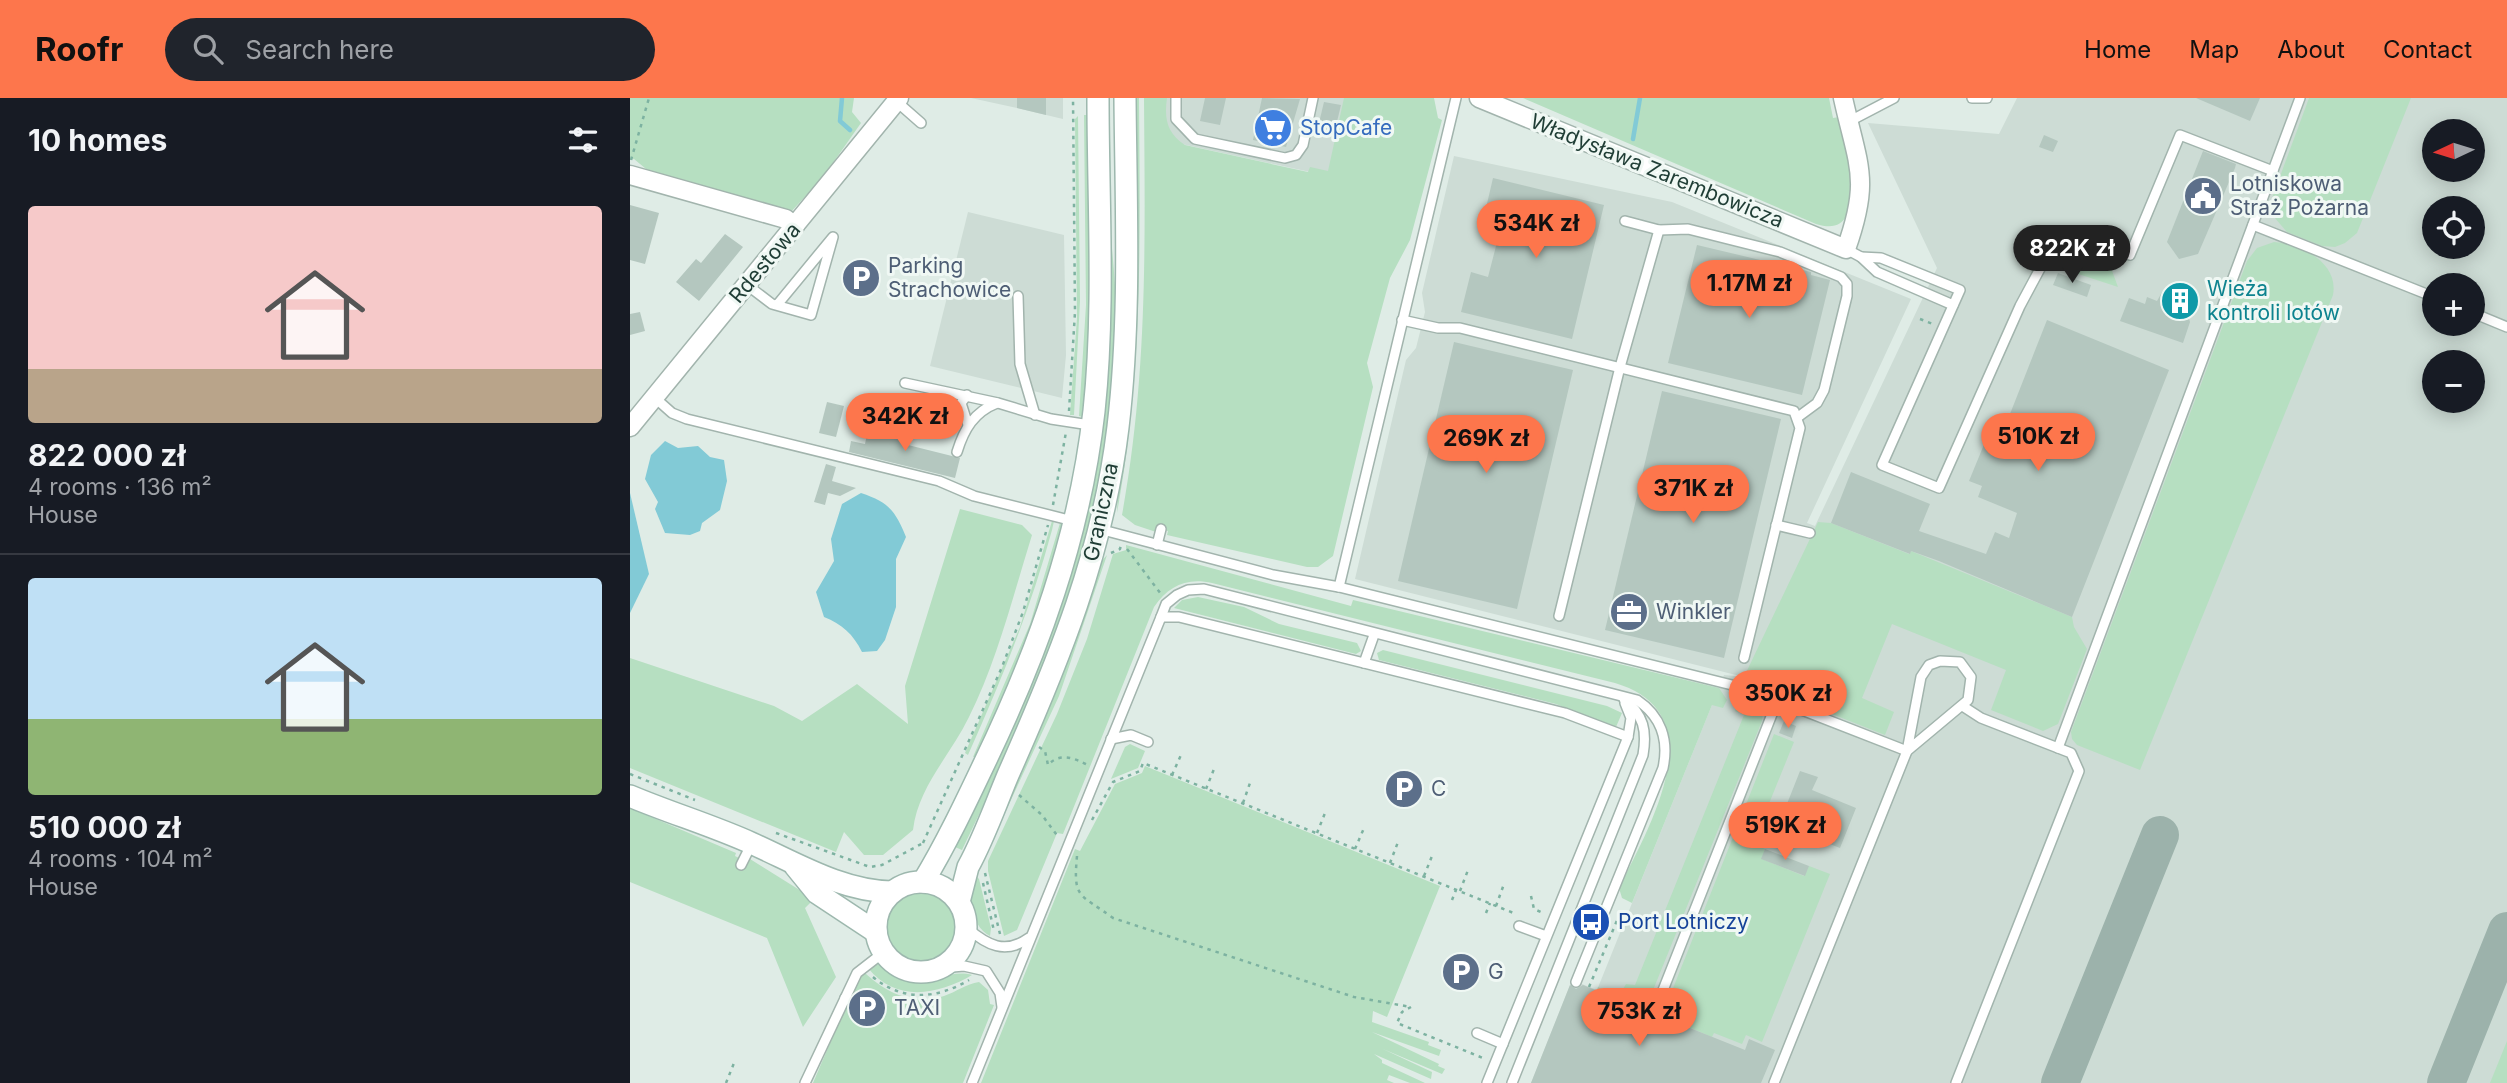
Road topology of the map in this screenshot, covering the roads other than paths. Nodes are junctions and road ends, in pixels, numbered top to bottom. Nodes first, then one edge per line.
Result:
1 (1098, 98) edge
2 (1125, 98) edge
3 (1176, 98) edge
4 (1313, 98) edge
5 (1456, 98) edge
6 (1479, 98) edge
7 (1843, 98) edge
8 (1894, 98) edge
9 (1972, 98) edge
10 (1987, 98) edge
11 (2300, 98) edge
12 (897, 99) edge
13 (1848, 121) junction
14 (921, 123) dead end
15 (2273, 171) junction
16 (630, 175) edge
17 (1626, 221) dead end
18 (2253, 225) junction
19 (795, 226) junction
20 (1659, 230) junction
21 (1854, 253) junction
22 (747, 285) junction
23 (2422, 293) edge
24 (1018, 296) dead end
25 (777, 305) junction
26 (1953, 305) junction
27 (2485, 318) edge
28 (1402, 320) junction
29 (2507, 327) edge
30 (1620, 367) junction
31 (905, 383) dead end
32 (967, 396) junction
33 (654, 397) junction
34 (998, 403) junction
35 (1035, 415) junction
36 (1798, 417) junction
37 (968, 425) junction
38 (1092, 425) junction
39 (630, 427) edge
40 (957, 452) dead end
41 (1075, 522) junction
42 (1776, 525) junction
43 (1099, 529) junction
44 (1161, 529) dead end
45 (1810, 533) dead end
46 (1157, 545) junction
47 (1339, 587) junction
48 (1559, 616) dead end
49 (1161, 617) junction
50 (1374, 635) junction
51 (1744, 658) dead end
52 (1364, 663) junction
53 (1623, 698) junction
54 (1778, 699) junction
55 (1964, 707) junction
56 (1628, 737) junction
57 (1111, 739) junction
58 (1148, 742) dead end
59 (2058, 748) junction
60 (1907, 751) junction
61 (630, 796) edge
62 (751, 843) junction
63 (931, 848) junction
64 (741, 865) dead end
65 (795, 866) junction
66 (923, 882) junction
67 (845, 883) junction
68 (892, 892) junction
69 (959, 902) junction
70 (1519, 926) dead end
71 (967, 928) junction
72 (876, 932) junction
73 (1546, 936) junction
74 (1031, 937) junction
75 (884, 953) junction
76 (942, 968) junction
77 (1576, 982) dead end
78 (845, 998) junction
79 (1002, 1007) junction
80 (1654, 1013) dead end
81 (879, 1014) dead end
82 (1477, 1033) dead end
83 (1503, 1044) junction
84 (805, 1083) edge
85 (972, 1083) edge
86 (1487, 1083) edge
87 (1512, 1083) edge
88 (1774, 1083) edge
89 (1956, 1083) edge

1 - 38 main road, Graniczna
2 - 43 main road, Graniczna
3 - 4 lane
5 - 28 lane
6 - 21 street, Władysława Zarembowicza
7 - 13 street
8 - 13 lane
9 - 10 lane
11 - 15 lane
12 - 14 lane
12 - 19 street, Rdestowa
13 - 21 street
15 - 18 lane
15 - 26 lane
16 - 19 street
17 - 20 lane
18 - 23 lane
18 - 59 lane
19 - 22 street, Rdestowa
20 - 30 lane
20 - 36 lane
21 - 26 lane
21 - 26 lane
22 - 25 lane
22 - 33 street, Rdestowa
24 - 35 lane
25 - 25 lane
27 - 29 lane
28 - 30 lane
28 - 47 lane
30 - 36 lane
30 - 48 lane
31 - 32 lane
32 - 34 lane
32 - 37 lane
33 - 39 street, Rdestowa
33 - 41 lane
34 - 35 lane
34 - 37 lane
35 - 38 lane
36 - 42 lane
37 - 40 lane
38 - 41 main road, Graniczna
41 - 63 main road, Graniczna
42 - 45 lane
42 - 51 lane
43 - 46 lane
43 - 69 main road, Graniczna
44 - 46 lane
46 - 47 lane
47 - 54 lane
49 - 50 lane
49 - 52 lane
49 - 57 lane
50 - 52 lane
50 - 53 lane
52 - 56 lane
53 - 56 lane
53 - 77 lane
53 - 87 lane
54 - 60 lane
54 - 80 lane
55 - 59 lane
55 - 60 lane
55 - 60 lane
56 - 73 lane
57 - 58 lane
57 - 74 lane
59 - 89 lane
60 - 88 lane
61 - 62 main road
62 - 64 lane
62 - 65 main road
63 - 66 main road, Graniczna
63 - 67 main road
65 - 67 main road
65 - 72 main road
66 - 68 main road
66 - 69 main road
67 - 68 main road
68 - 72 main road
69 - 71 main road
70 - 73 lane
71 - 74 lane
71 - 76 main road
72 - 75 main road
73 - 83 lane
74 - 79 lane
75 - 76 main road
75 - 78 lane
76 - 79 lane
78 - 81 lane
78 - 84 lane
79 - 85 lane
82 - 83 lane
83 - 86 lane

